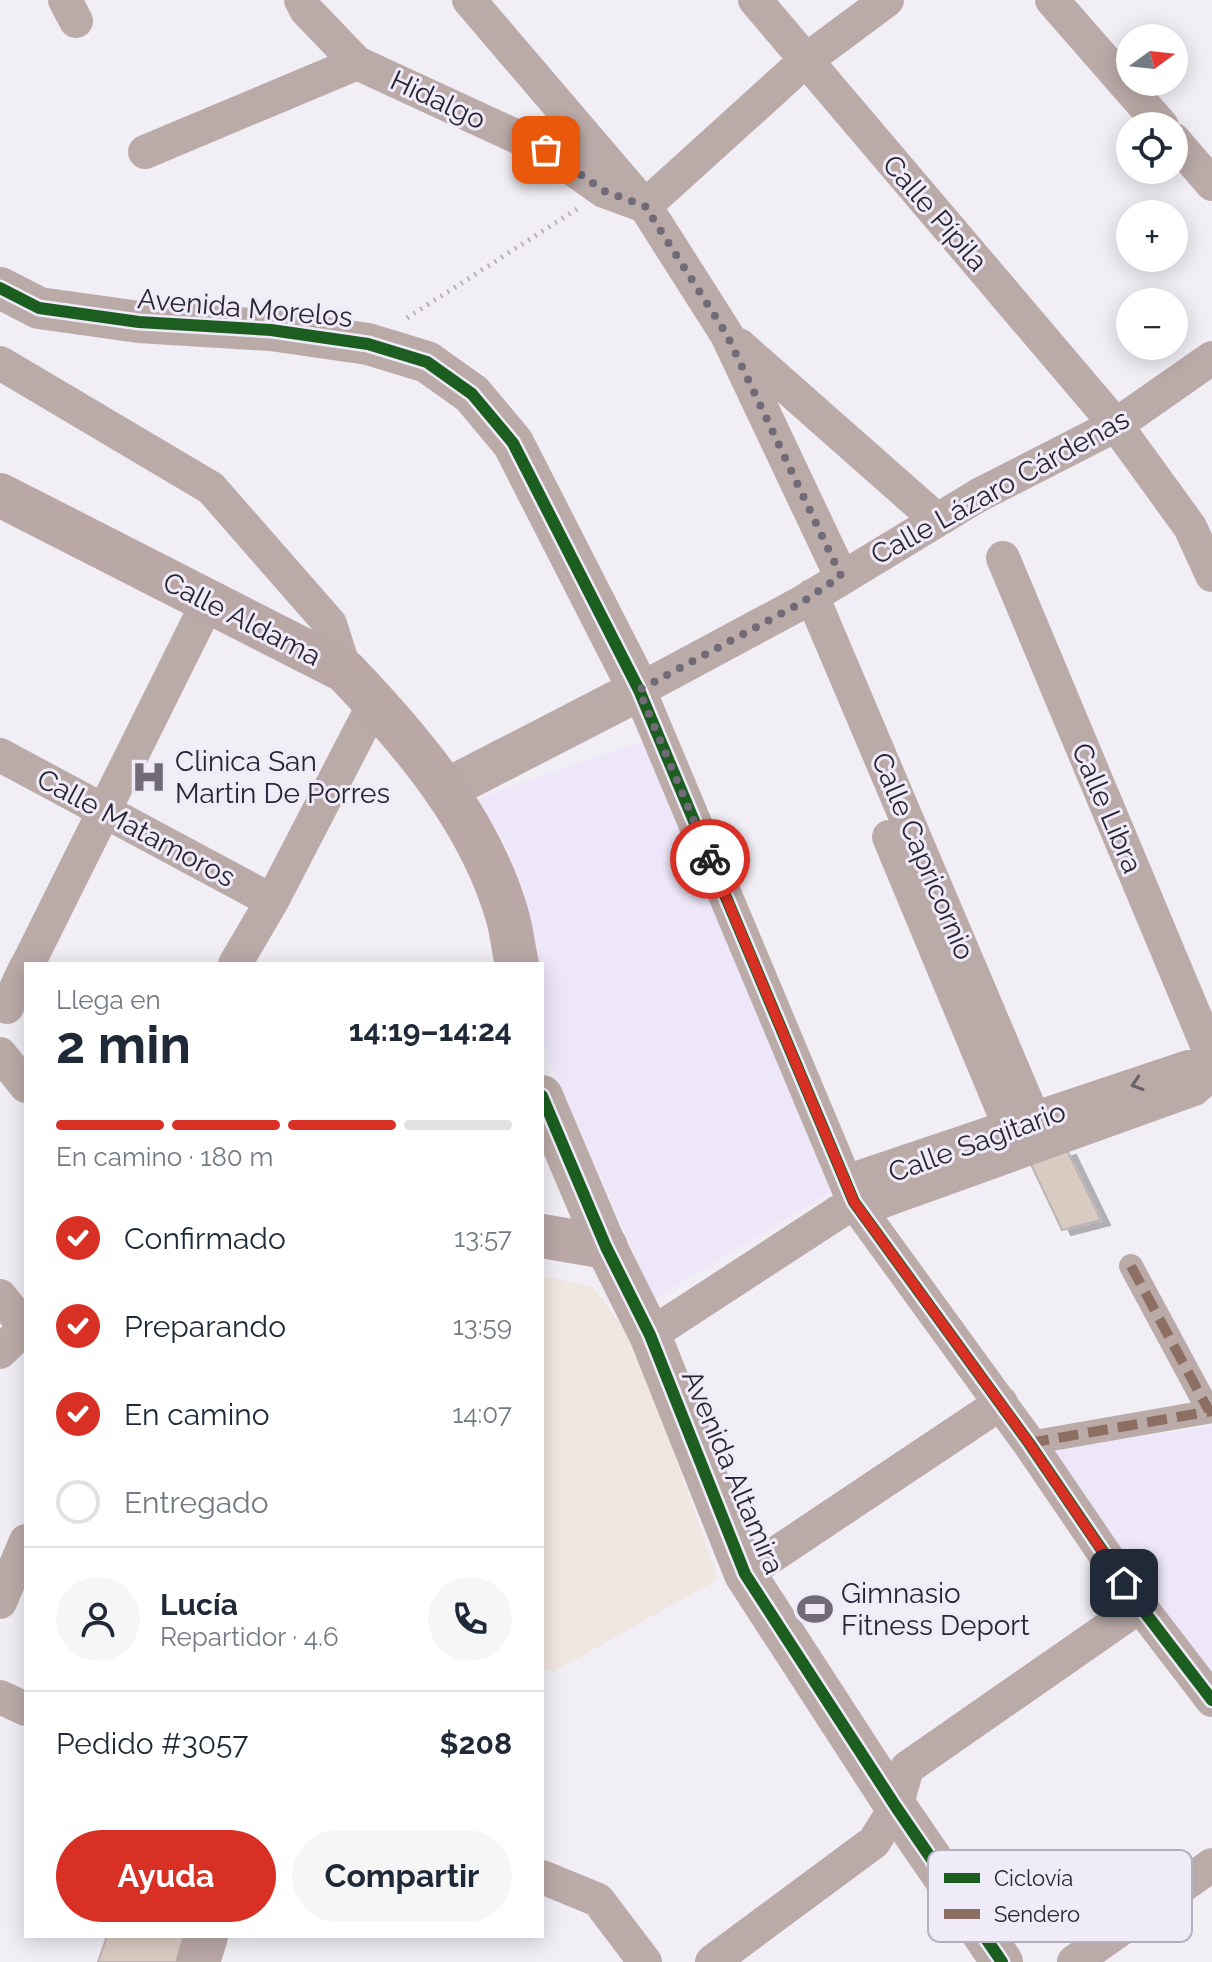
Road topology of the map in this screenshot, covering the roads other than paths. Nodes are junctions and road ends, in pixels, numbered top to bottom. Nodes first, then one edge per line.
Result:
1 (301, 0) edge
2 (469, 0) edge
3 (755, 0) edge
4 (887, 0) edge
5 (1052, 0) edge
6 (805, 61) junction
7 (357, 63) junction
8 (1150, 112) edge
9 (145, 152) dead end
10 (1188, 156) edge
11 (1212, 184) edge
12 (645, 206) junction
13 (0, 288) edge
14 (727, 335) junction
15 (1212, 358) edge
16 (0, 363) edge
17 (1116, 425) junction
18 (0, 495) edge
19 (936, 519) junction
20 (1003, 558) dead end
21 (1212, 575) edge
22 (841, 576) junction
23 (208, 602) junction
24 (802, 602) junction
25 (345, 671) junction
26 (639, 690) junction
27 (375, 702) junction
28 (0, 755) edge
29 (445, 790) junction
30 (103, 809) junction
31 (272, 901) junction
32 (29, 962) edge
33 (236, 962) edge
34 (517, 962) edge
35 (24, 974) edge
36 (11, 1009) edge
37 (0, 1054) edge
38 (1212, 1057) edge
39 (1212, 1071) edge
40 (24, 1084) edge
41 (544, 1101) edge
42 (1021, 1121) junction
43 (854, 1202) junction
44 (544, 1236) edge
45 (606, 1247) junction
46 (1131, 1266) dead end
47 (0, 1296) edge
48 (24, 1326) edge
49 (24, 1330) edge
50 (650, 1335) junction
51 (0, 1352) edge
52 (1001, 1403) junction
53 (1210, 1411) edge
54 (1029, 1443) junction
55 (24, 1546) edge
56 (745, 1574) junction
57 (0, 1602) edge
58 (1140, 1606) junction
59 (0, 1697) edge
60 (1212, 1700) edge
61 (24, 1708) edge
62 (896, 1807) junction
63 (928, 1854) edge
64 (1212, 1865) edge
65 (544, 1878) edge
66 (1192, 1879) edge
67 (205, 1938) edge
68 (988, 1942) edge
69 (1102, 1942) edge
70 (198, 1962) edge
71 (645, 1962) edge
72 (712, 1962) edge
73 (1002, 1962) edge
74 (1074, 1962) edge

1 - 7 street
2 - 12 street
3 - 6 street, Calle Pípila
4 - 6 street
5 - 8 street
6 - 12 street
6 - 17 street, Calle Pípila
7 - 9 street
7 - 12 street, Hidalgo
10 - 11 street
12 - 14 street
13 - 26 street, Avenida Morelos
14 - 19 street
14 - 22 street
15 - 17 street, Calle Lázaro Cárdenas
16 - 25 street
17 - 19 street, Calle Lázaro Cárdenas
17 - 21 street, Calle Pípila
18 - 23 main road, Calle Aldama
19 - 22 street, Calle Lázaro Cárdenas
20 - 38 street, Calle Libra
22 - 24 street, Calle Lázaro Cárdenas
23 - 25 main road, Calle Aldama
23 - 30 street
24 - 26 street, Calle Lázaro Cárdenas
24 - 42 street, Calle Capricornio
25 - 27 main road, Calle Aldama
26 - 29 street, Calle Lázaro Cárdenas
26 - 43 street
27 - 29 main road, Calle Aldama
27 - 31 street
28 - 30 street, Calle Matamoros
29 - 34 main road
30 - 31 street, Calle Matamoros
30 - 32 street
31 - 33 street
35 - 36 street
37 - 40 street
39 -> 42 street, Calle Sagitario
39 - 43 street, Calle Sagitario
41 - 45 street, Avenida Altamira
42 - 43 street, Calle Sagitario
43 - 50 street
43 - 52 street
44 - 45 main road
45 - 50 street, Avenida Altamira
46 - 53 street
47 - 48 street
49 - 51 street
50 - 56 street, Avenida Altamira
52 - 54 street
52 - 56 street
53 - 54 street
54 - 58 street
55 - 57 street
56 - 62 street, Avenida Altamira
58 - 60 street
58 - 62 street
59 - 61 street
62 - 63 street, Avenida Altamira
62 - 72 street
64 - 66 street
65 - 71 street
67 - 70 main road
68 - 73 street, Avenida Altamira
69 - 74 street

